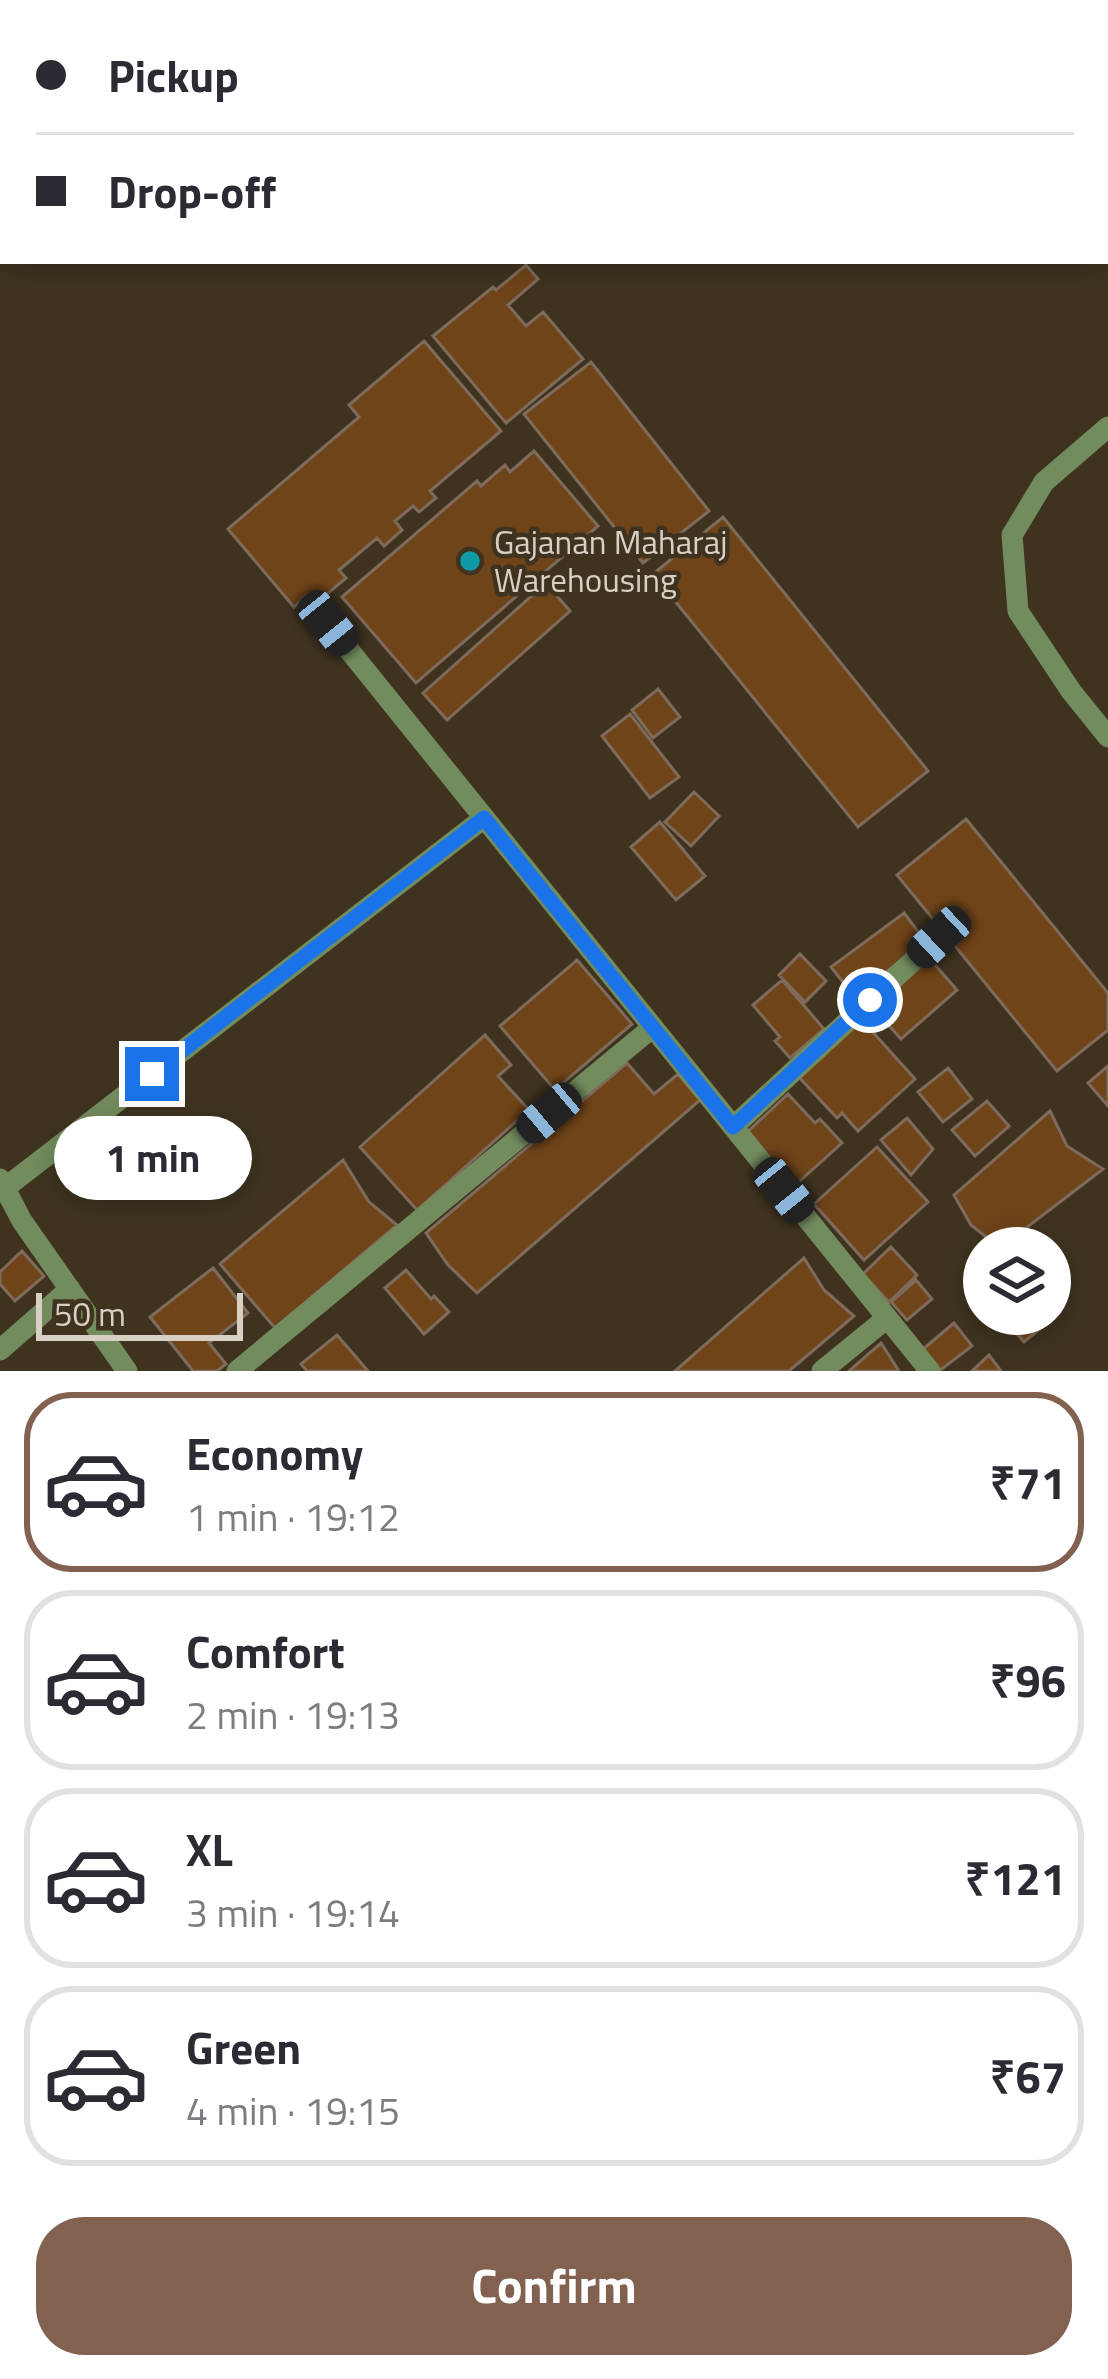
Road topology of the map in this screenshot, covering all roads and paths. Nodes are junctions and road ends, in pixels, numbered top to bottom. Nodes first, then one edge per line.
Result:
1 (1108, 427) edge
2 (328, 623) dead end
3 (1108, 737) edge
4 (484, 818) junction
5 (939, 937) dead end
6 (653, 1027) junction
7 (733, 1127) junction
8 (3, 1183) edge
9 (70, 1289) junction
10 (887, 1318) junction
11 (0, 1350) edge
12 (127, 1371) edge
13 (237, 1371) edge
14 (822, 1371) edge
15 (930, 1371) edge

1 - 3 street
2 - 4 street
4 - 6 street
4 - 8 street
5 - 7 street
6 - 7 street
6 - 13 street
7 - 10 street
8 - 9 street
9 - 11 street
9 - 12 street
10 - 14 street
10 - 15 street

